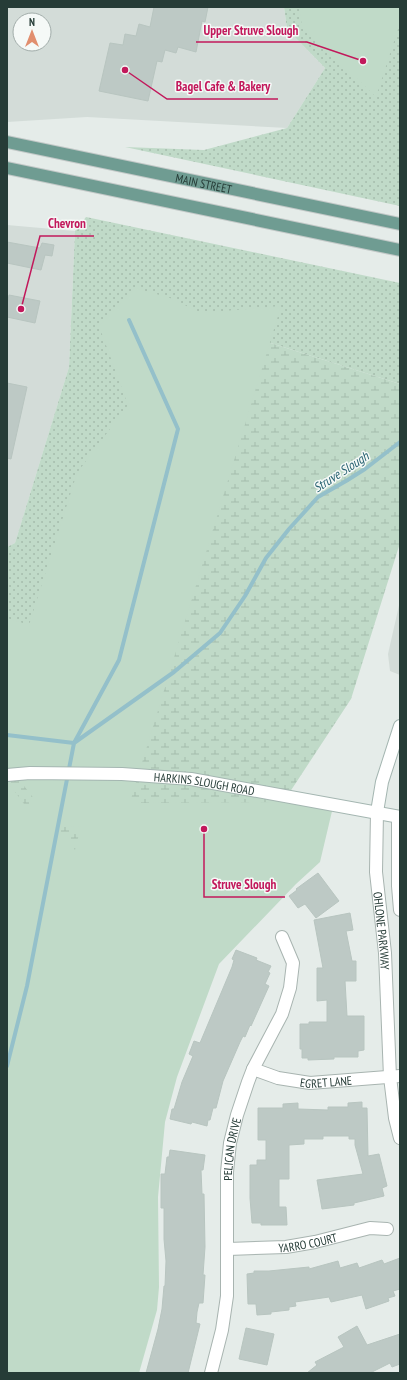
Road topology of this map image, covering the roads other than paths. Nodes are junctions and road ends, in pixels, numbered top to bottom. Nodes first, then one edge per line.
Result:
1 (7, 142) edge
2 (7, 168) edge
3 (400, 224) edge
4 (400, 250) edge
5 (400, 726) edge
6 (7, 775) edge
7 (377, 812) junction
8 (399, 814) edge
9 (400, 910) edge
10 (282, 937) dead end
11 (253, 1069) junction
12 (395, 1076) edge
13 (400, 1138) edge
14 (387, 1229) dead end
15 (228, 1249) junction
16 (212, 1373) edge

1 - 3 main road, MAIN STREET
2 - 4 main road
5 - 7 street, OHLONE PARKWAY
6 - 7 street, HARKINS SLOUGH ROAD
7 - 8 street, HARKINS SLOUGH ROAD
7 - 12 street, OHLONE PARKWAY
8 - 9 street, OHLONE PARKWAY
10 - 11 street, PELICAN DRIVE
11 - 12 street, EGRET LANE
11 - 15 street, PELICAN DRIVE
12 - 13 street, OHLONE PARKWAY
14 - 15 street, YARRO COURT
15 - 16 street, PELICAN DRIVE

